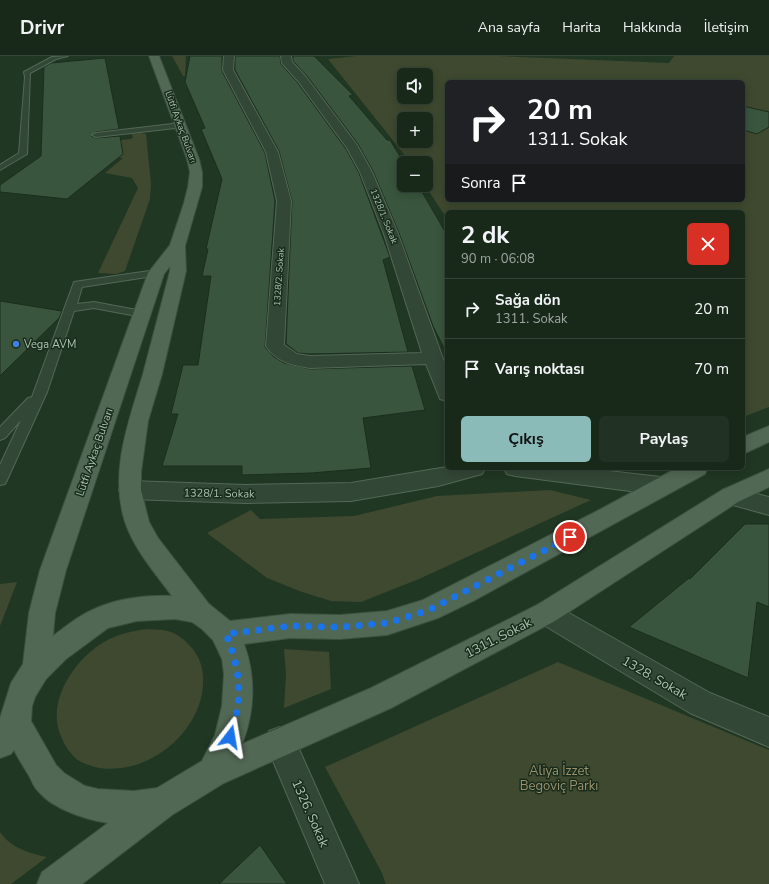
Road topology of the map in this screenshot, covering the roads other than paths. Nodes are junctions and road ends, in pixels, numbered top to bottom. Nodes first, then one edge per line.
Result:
1 (65, 56) edge
2 (154, 56) edge
3 (229, 56) edge
4 (286, 56) edge
5 (182, 125) junction
6 (96, 135) dead end
7 (0, 168) edge
8 (176, 246) junction
9 (156, 273) junction
10 (68, 308) junction
11 (142, 314) junction
12 (433, 358) junction
13 (445, 389) edge
14 (41, 392) junction
15 (769, 433) edge
16 (0, 434) edge
17 (745, 445) edge
18 (467, 470) edge
19 (531, 470) edge
20 (693, 470) edge
21 (769, 477) edge
22 (0, 480) edge
23 (661, 486) junction
24 (130, 490) junction
25 (730, 496) junction
26 (769, 506) edge
27 (199, 612) junction
28 (546, 613) junction
29 (226, 634) junction
30 (37, 667) junction
31 (8, 732) edge
32 (769, 732) edge
33 (280, 742) junction
34 (213, 772) junction
35 (161, 804) junction
36 (54, 884) edge
37 (342, 884) edge

1 - 7 lane
2 - 5 main road, Lütfi Aykaç Bulvarı
3 - 12 street, 1328/2. Sokak
4 - 12 street, 1328/1. Sokak
5 - 6 lane
5 - 8 main road, Lütfi Aykaç Bulvarı
8 - 9 main road, Lütfi Aykaç Bulvarı
8 - 24 main road, Lütfi Aykaç Bulvarı
9 - 10 lane
9 - 11 main road, Lütfi Aykaç Bulvarı
10 - 11 lane
10 - 14 lane
11 - 30 main road, Lütfi Aykaç Bulvarı
12 - 13 street, 1328/1. Sokak
14 - 16 lane
14 - 22 lane
15 - 17 main road
18 - 24 street, 1328/1. Sokak
19 - 23 street
20 - 23 main road
21 - 25 main road, 1311. Sokak
23 - 29 main road
24 - 27 main road, Lütfi Aykaç Bulvarı
25 - 26 street
25 - 28 main road, 1311. Sokak
27 - 29 main road
27 - 30 main road
28 - 32 street, 1328. Sokak
28 - 33 main road, 1311. Sokak
29 - 34 main road
30 - 31 main road
31 - 35 main road
33 - 34 main road, 1311. Sokak
33 - 37 street, 1326. Sokak
34 - 35 main road, 1311. Sokak
35 - 36 main road, 1311. Sokak

